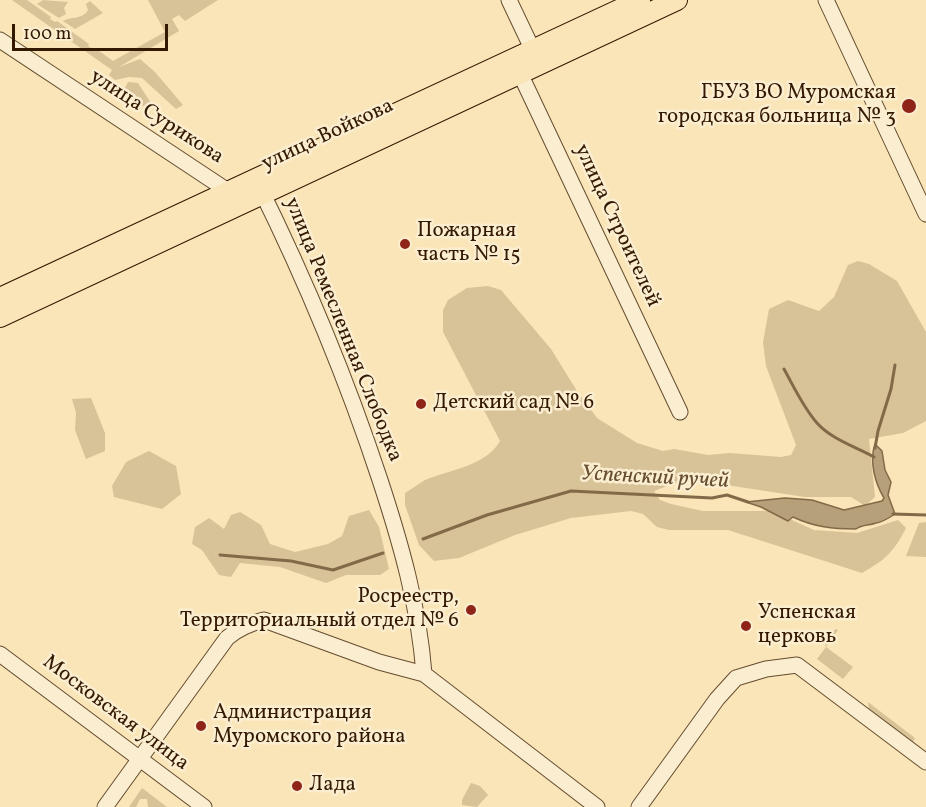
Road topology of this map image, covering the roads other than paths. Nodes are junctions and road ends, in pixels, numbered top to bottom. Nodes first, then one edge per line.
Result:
1 (509, 0) edge
2 (640, 0) edge
3 (677, 0) edge
4 (826, 0) edge
5 (0, 40) edge
6 (536, 57) junction
7 (516, 66) junction
8 (259, 185) junction
9 (228, 191) junction
10 (926, 214) edge
11 (0, 298) edge
12 (0, 317) edge
13 (680, 412) dead end
14 (0, 654) edge
15 (424, 674) junction
16 (140, 759) junction
17 (926, 762) edge
18 (105, 807) edge
19 (204, 807) edge
20 (597, 807) edge
21 (639, 807) edge

1 - 6 street
2 - 6 main road, улица Войкова
3 - 6 main road, улица Войкова
4 - 10 street
5 - 9 street, улица Сурикова
6 - 7 main road, улица Войкова
7 - 8 main road, улица Войкова
7 - 13 street, улица Строителей
8 - 9 main road, улица Войкова
8 - 12 main road, улица Войкова
8 - 15 street, улица Ремесленная Слободка
9 - 11 main road, улица Войкова
14 - 16 street, Московская улица
15 - 16 street
15 - 20 street
16 - 18 street
16 - 19 street, Московская улица
17 - 21 street

